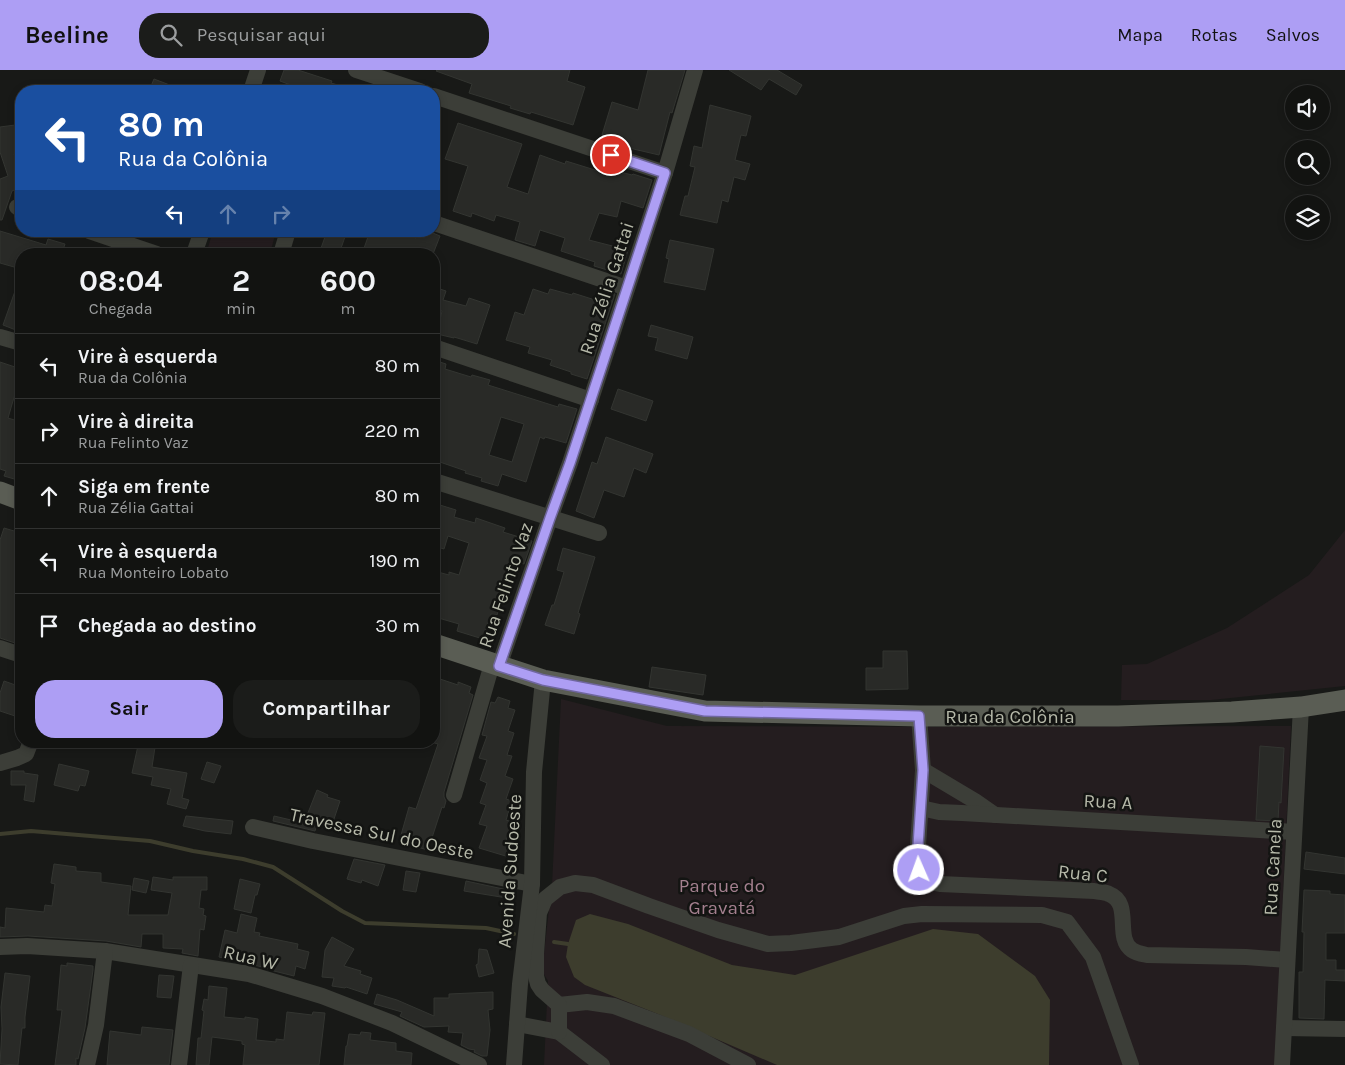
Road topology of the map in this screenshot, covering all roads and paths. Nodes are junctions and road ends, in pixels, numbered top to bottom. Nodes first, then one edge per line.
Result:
1 (258, 70) edge
2 (356, 70) edge
3 (695, 70) edge
4 (253, 85) edge
5 (402, 85) edge
6 (440, 98) edge
7 (665, 173) junction
8 (440, 225) edge
9 (107, 237) edge
10 (139, 248) edge
11 (627, 288) junction
12 (0, 337) edge
13 (15, 341) edge
14 (440, 349) edge
15 (591, 400) junction
16 (440, 483) edge
17 (0, 492) edge
18 (15, 498) edge
19 (550, 518) junction
20 (599, 533) dead end
21 (440, 646) edge
22 (0, 648) edge
23 (15, 653) edge
24 (496, 665) junction
25 (543, 680) junction
26 (1345, 700) edge
27 (1301, 707) junction
28 (919, 716) junction
29 (27, 748) edge
30 (0, 763) edge
31 (923, 770) junction
32 (454, 795) dead end
33 (921, 808) junction
34 (995, 815) junction
35 (253, 827) dead end
36 (1294, 832) junction
37 (532, 884) junction
38 (0, 947) edge
39 (105, 951) junction
40 (1287, 960) junction
41 (191, 965) junction
42 (559, 1005) junction
43 (517, 1024) junction
44 (1284, 1028) junction
45 (1345, 1029) edge
46 (559, 1032) junction
47 (87, 1065) edge
48 (179, 1065) edge
49 (479, 1065) edge
50 (514, 1065) edge
51 (602, 1065) edge
52 (748, 1065) edge
53 (1131, 1065) edge
54 (1282, 1065) edge

1 - 4 street
2 - 5 street
3 - 7 street, Rua Zélia Gattai
6 - 7 street
7 - 11 street, Rua Zélia Gattai
8 - 11 street
9 - 10 street
11 - 15 street, Rua Zélia Gattai
12 - 13 street
14 - 15 street
15 - 19 street, Rua Zélia Gattai
16 - 19 street
17 - 18 main road
19 - 20 street
19 - 24 street, Rua Felinto Vaz
21 - 24 main road, Rua da Colônia
22 - 23 street
24 - 25 main road, Rua da Colônia
24 - 32 street, Rua Felinto Vaz
25 - 28 main road, Rua da Colônia
25 - 37 street, Avenida Sudoeste
26 - 27 main road, Rua da Colônia
27 - 28 main road, Rua da Colônia
27 - 36 street, Rua Canela
28 - 31 street
29 - 30 street
31 - 33 street
31 - 34 street
33 - 34 street, Rua A
33 - 40 street, Rua C
34 - 36 street, Rua A
35 - 37 street, Travessa Sul do Oeste
36 - 40 street, Rua Canela
37 - 43 street, Avenida Sudoeste
38 - 39 street, Rua W
39 - 41 street, Rua W
39 - 47 street
40 - 44 street, Rua Canela
41 - 48 street
41 - 49 street, Rua W
42 - 46 street
42 - 52 street
42 - 53 street
43 - 46 street
43 - 50 street, Avenida Sudoeste
44 - 45 street
44 - 54 street, Rua Canela
46 - 51 street

